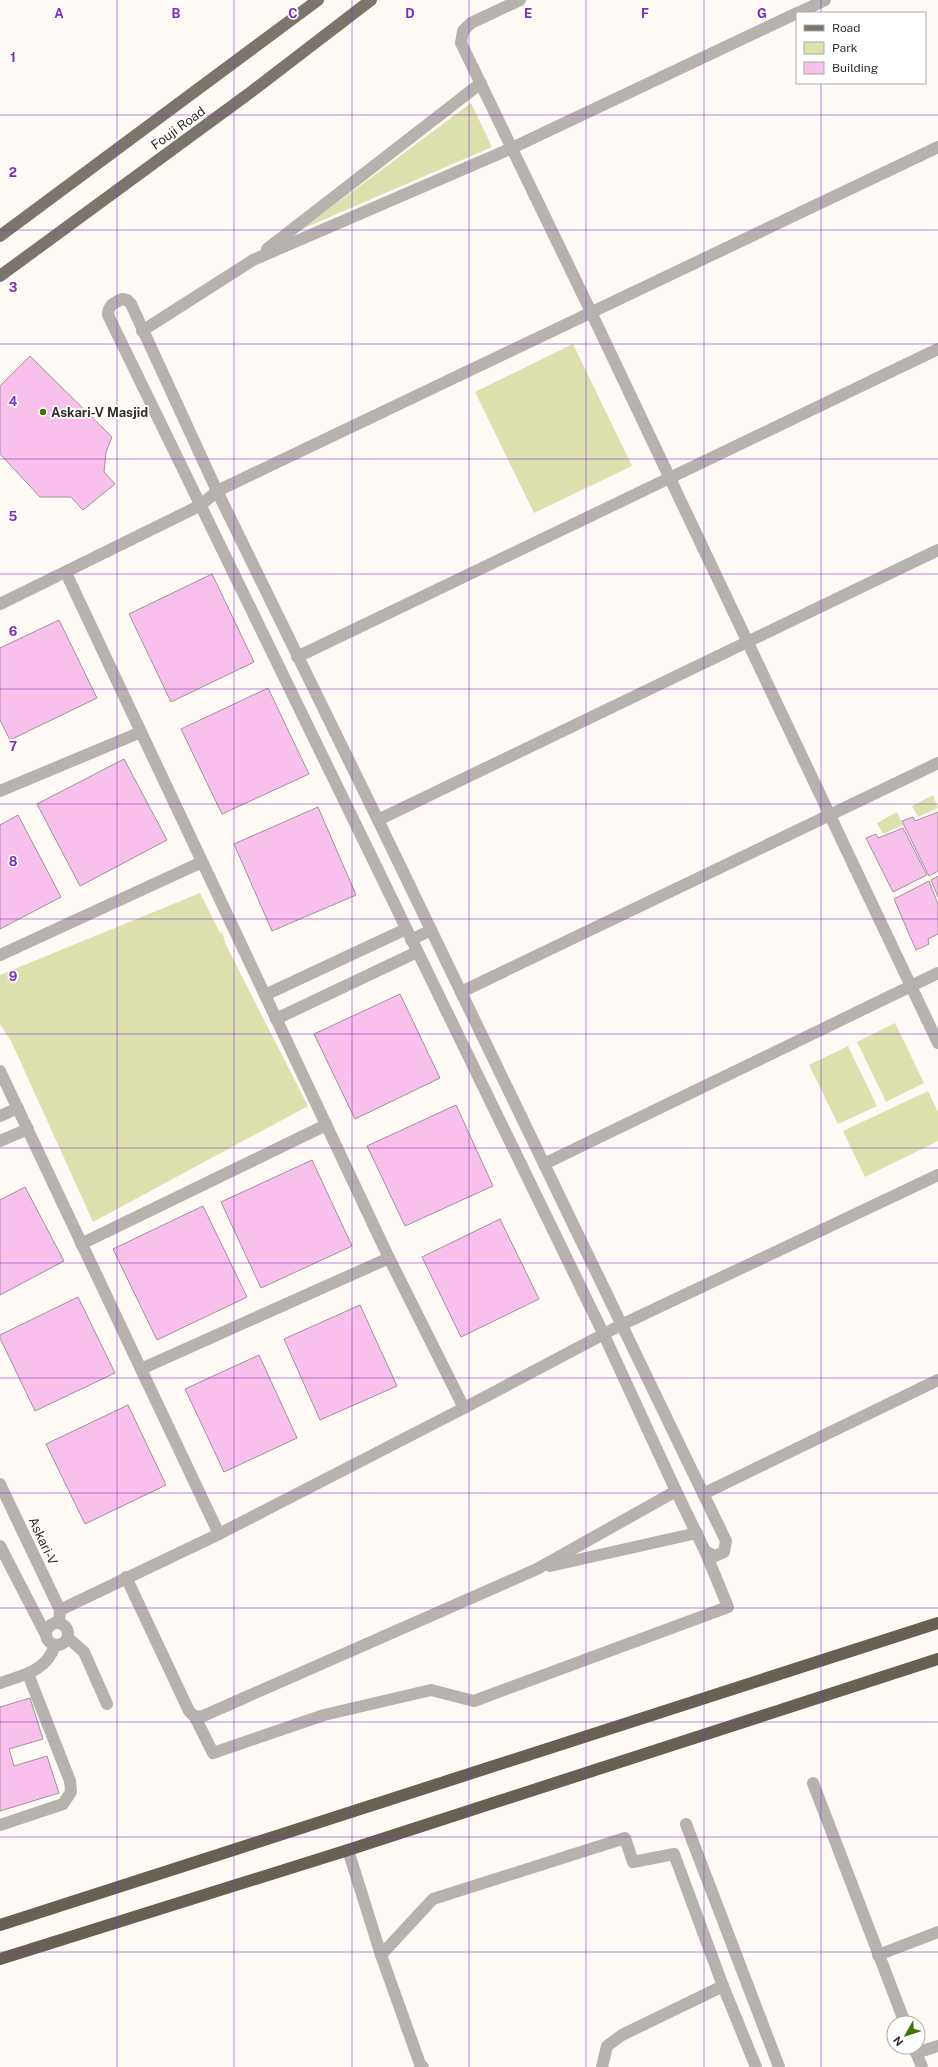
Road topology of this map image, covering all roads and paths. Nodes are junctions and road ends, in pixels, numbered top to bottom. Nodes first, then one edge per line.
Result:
1 (318, 0) edge
2 (372, 0) edge
3 (520, 0) edge
4 (825, 0) edge
5 (799, 12) edge
6 (796, 13) edge
7 (481, 83) junction
8 (938, 147) edge
9 (512, 148) junction
10 (0, 236) edge
11 (253, 260) junction
12 (0, 276) edge
13 (591, 312) junction
14 (142, 331) junction
15 (938, 349) edge
16 (669, 478) junction
17 (217, 491) junction
18 (200, 505) junction
19 (938, 550) edge
20 (66, 573) junction
21 (0, 604) edge
22 (748, 642) junction
23 (297, 657) junction
24 (141, 732) junction
25 (938, 763) edge
26 (0, 791) edge
27 (830, 814) junction
28 (378, 820) junction
29 (202, 862) junction
30 (431, 930) junction
31 (408, 934) junction
32 (417, 952) junction
33 (0, 955) edge
34 (938, 973) edge
35 (911, 986) junction
36 (461, 992) junction
37 (265, 995) junction
38 (276, 1019) junction
39 (938, 1043) edge
40 (0, 1071) edge
41 (18, 1108) junction
42 (0, 1116) edge
43 (326, 1125) junction
44 (28, 1130) junction
45 (0, 1141) edge
46 (544, 1164) junction
47 (938, 1175) edge
48 (81, 1244) junction
49 (389, 1258) junction
50 (621, 1325) junction
51 (604, 1335) junction
52 (140, 1369) junction
53 (938, 1380) edge
54 (464, 1408) junction
55 (0, 1484) edge
56 (676, 1491) junction
57 (703, 1494) junction
58 (697, 1533) junction
59 (219, 1534) junction
60 (0, 1546) edge
61 (705, 1551) junction
62 (537, 1569) junction
63 (126, 1577) junction
64 (60, 1610) junction
65 (58, 1623) junction
66 (938, 1623) edge
67 (45, 1633) junction
68 (68, 1638) junction
69 (55, 1646) junction
70 (938, 1659) edge
71 (28, 1674) junction
72 (0, 1683) edge
73 (107, 1704) dead end
74 (195, 1717) junction
75 (813, 1783) dead end
76 (686, 1824) dead end
77 (0, 1825) edge
78 (348, 1850) junction
79 (0, 1924) edge
80 (938, 1932) edge
81 (878, 1955) junction
82 (381, 1956) junction
83 (0, 1959) edge
84 (723, 1986) junction
85 (902, 2015) edge
86 (938, 2046) edge
87 (926, 2048) edge
88 (917, 2055) edge
89 (424, 2067) edge
90 (599, 2067) edge
91 (756, 2067) edge
92 (779, 2067) edge
93 (922, 2067) edge

1 - 10 main road, Fouji Road
2 - 12 main road, Fouji Road
3 - 7 street
4 - 5 street
6 - 9 street
7 - 9 street
7 - 11 street
8 - 13 street
9 - 11 street
9 - 13 street
11 - 14 street
13 - 16 street
13 - 17 street
14 - 17 street
14 - 18 street
15 - 16 street
16 - 22 street
16 - 23 street
17 - 18 street
17 - 23 street
18 - 20 street
18 - 31 street
19 - 22 street
20 - 21 street
20 - 24 street
22 - 27 street
22 - 28 street
23 - 28 street
24 - 26 street
24 - 29 street
25 - 27 street
27 - 35 street
27 - 36 street
28 - 30 street
29 - 33 street
29 - 37 street
30 - 31 street
30 - 36 street
31 - 32 street
31 - 37 street
32 - 38 street
32 - 51 street
34 - 35 street
35 - 39 street
35 - 46 street
36 - 46 street
37 - 38 street
38 - 43 street
40 - 41 street
41 - 42 street
41 - 44 street
43 - 48 street
43 - 49 street
44 - 45 street
44 - 48 street
46 - 50 street
47 - 50 street
48 - 52 street
49 - 52 street
49 - 54 street
50 - 51 street
50 - 57 street
51 - 54 street
51 - 56 street
52 - 59 street
53 - 57 street
54 - 59 street
55 - 64 street, Askari-V
56 - 58 street
56 - 62 street
57 - 61 street
58 - 61 street
58 - 62 street
59 - 63 street
60 - 67 street
61 - 74 street
62 - 74 street
63 - 64 street
63 - 74 street
64 - 65 street
65 - 67 street
65 - 68 street
66 - 79 highway
67 - 69 street
68 - 69 street
68 - 73 street
69 - 71 street
70 - 78 highway
71 - 72 street
71 - 77 street
75 - 81 street
76 - 92 street
78 - 82 street
78 - 83 highway
80 - 81 street
81 - 85 street
82 - 84 street
82 - 89 street
84 - 90 street
84 - 91 street
86 - 87 street
88 - 93 street

